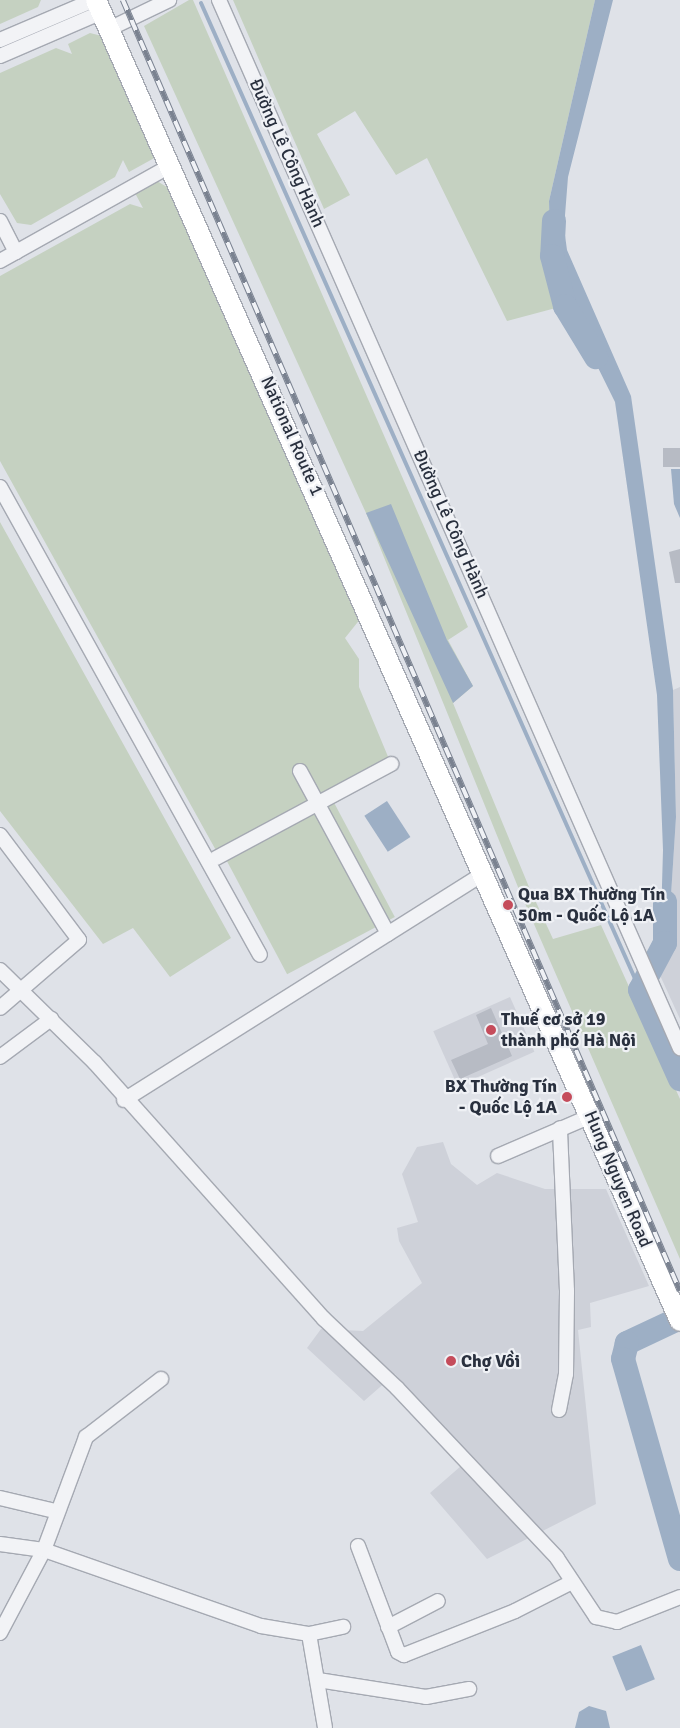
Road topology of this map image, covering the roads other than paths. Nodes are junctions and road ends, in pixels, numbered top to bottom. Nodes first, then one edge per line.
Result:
1 (169, 0) edge
2 (219, 0) edge
3 (100, 10) edge
4 (0, 40) edge
5 (0, 56) edge
6 (170, 166) junction
7 (0, 221) edge
8 (16, 252) junction
9 (0, 261) edge
10 (0, 487) edge
11 (391, 764) dead end
12 (300, 771) dead end
13 (317, 804) junction
14 (0, 835) edge
15 (216, 858) dead end
16 (484, 873) junction
17 (388, 934) junction
18 (260, 956) dead end
19 (0, 970) edge
20 (21, 990) junction
21 (0, 1008) edge
22 (51, 1019) junction
23 (680, 1048) edge
24 (2, 1050) edge
25 (124, 1100) junction
26 (591, 1116) junction
27 (560, 1128) junction
28 (498, 1156) dead end
29 (680, 1321) edge
30 (161, 1379) dead end
31 (559, 1410) dead end
32 (0, 1498) edge
33 (55, 1511) junction
34 (0, 1544) edge
35 (358, 1546) dead end
36 (44, 1550) junction
37 (572, 1582) junction
38 (680, 1598) edge
39 (438, 1601) dead end
40 (343, 1627) dead end
41 (388, 1627) junction
42 (0, 1633) edge
43 (309, 1634) junction
44 (318, 1680) junction
45 (469, 1689) dead end
46 (325, 1728) edge

1 - 3 street
2 - 23 street, Đường Lê Công Hành
3 - 4 street
3 - 5 street
3 - 6 highway, National Route 1
6 - 8 street
6 - 16 highway, National Route 1
7 - 8 street
8 - 9 street
10 - 18 street
11 - 13 street
12 - 13 street
13 - 15 street
13 - 17 street
14 - 20 street
16 - 17 street
16 - 26 highway, Hung Nguyen Road
17 - 25 street
19 - 20 street
20 - 21 street
20 - 22 street
22 - 24 street
22 - 25 street
25 - 37 street
26 - 27 street
26 - 29 highway, Hung Nguyen Road
27 - 28 street
27 - 31 street
30 - 33 street
32 - 33 street
33 - 36 street
34 - 36 street
35 - 41 street
36 - 42 street
36 - 43 street
37 - 38 street
37 - 41 street
39 - 41 street
40 - 43 street
43 - 44 street
44 - 45 street
44 - 46 street

